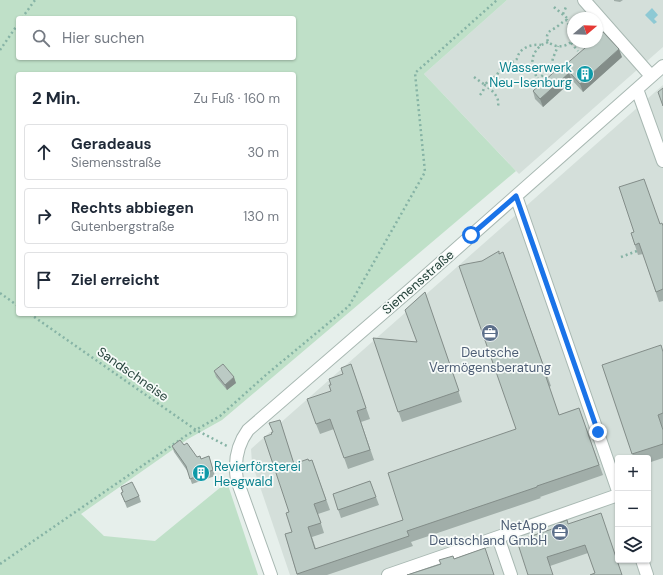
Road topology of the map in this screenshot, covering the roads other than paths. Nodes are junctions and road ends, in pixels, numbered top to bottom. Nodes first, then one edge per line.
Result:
1 (584, 0) edge
2 (663, 66) edge
3 (651, 76) junction
4 (637, 89) junction
5 (663, 161) edge
6 (516, 196) junction
7 (615, 482) edge
8 (615, 496) edge
9 (498, 537) junction
10 (643, 563) edge
11 (271, 575) edge
12 (388, 575) edge
13 (511, 575) edge
14 (647, 575) edge

1 - 3 street
2 - 3 street, Siemensstraße
3 - 4 street, Siemensstraße
4 - 5 street
4 - 6 street, Siemensstraße
6 - 7 street
6 - 11 street, Siemensstraße
8 - 9 street
9 - 12 street
9 - 13 street
10 - 14 street

